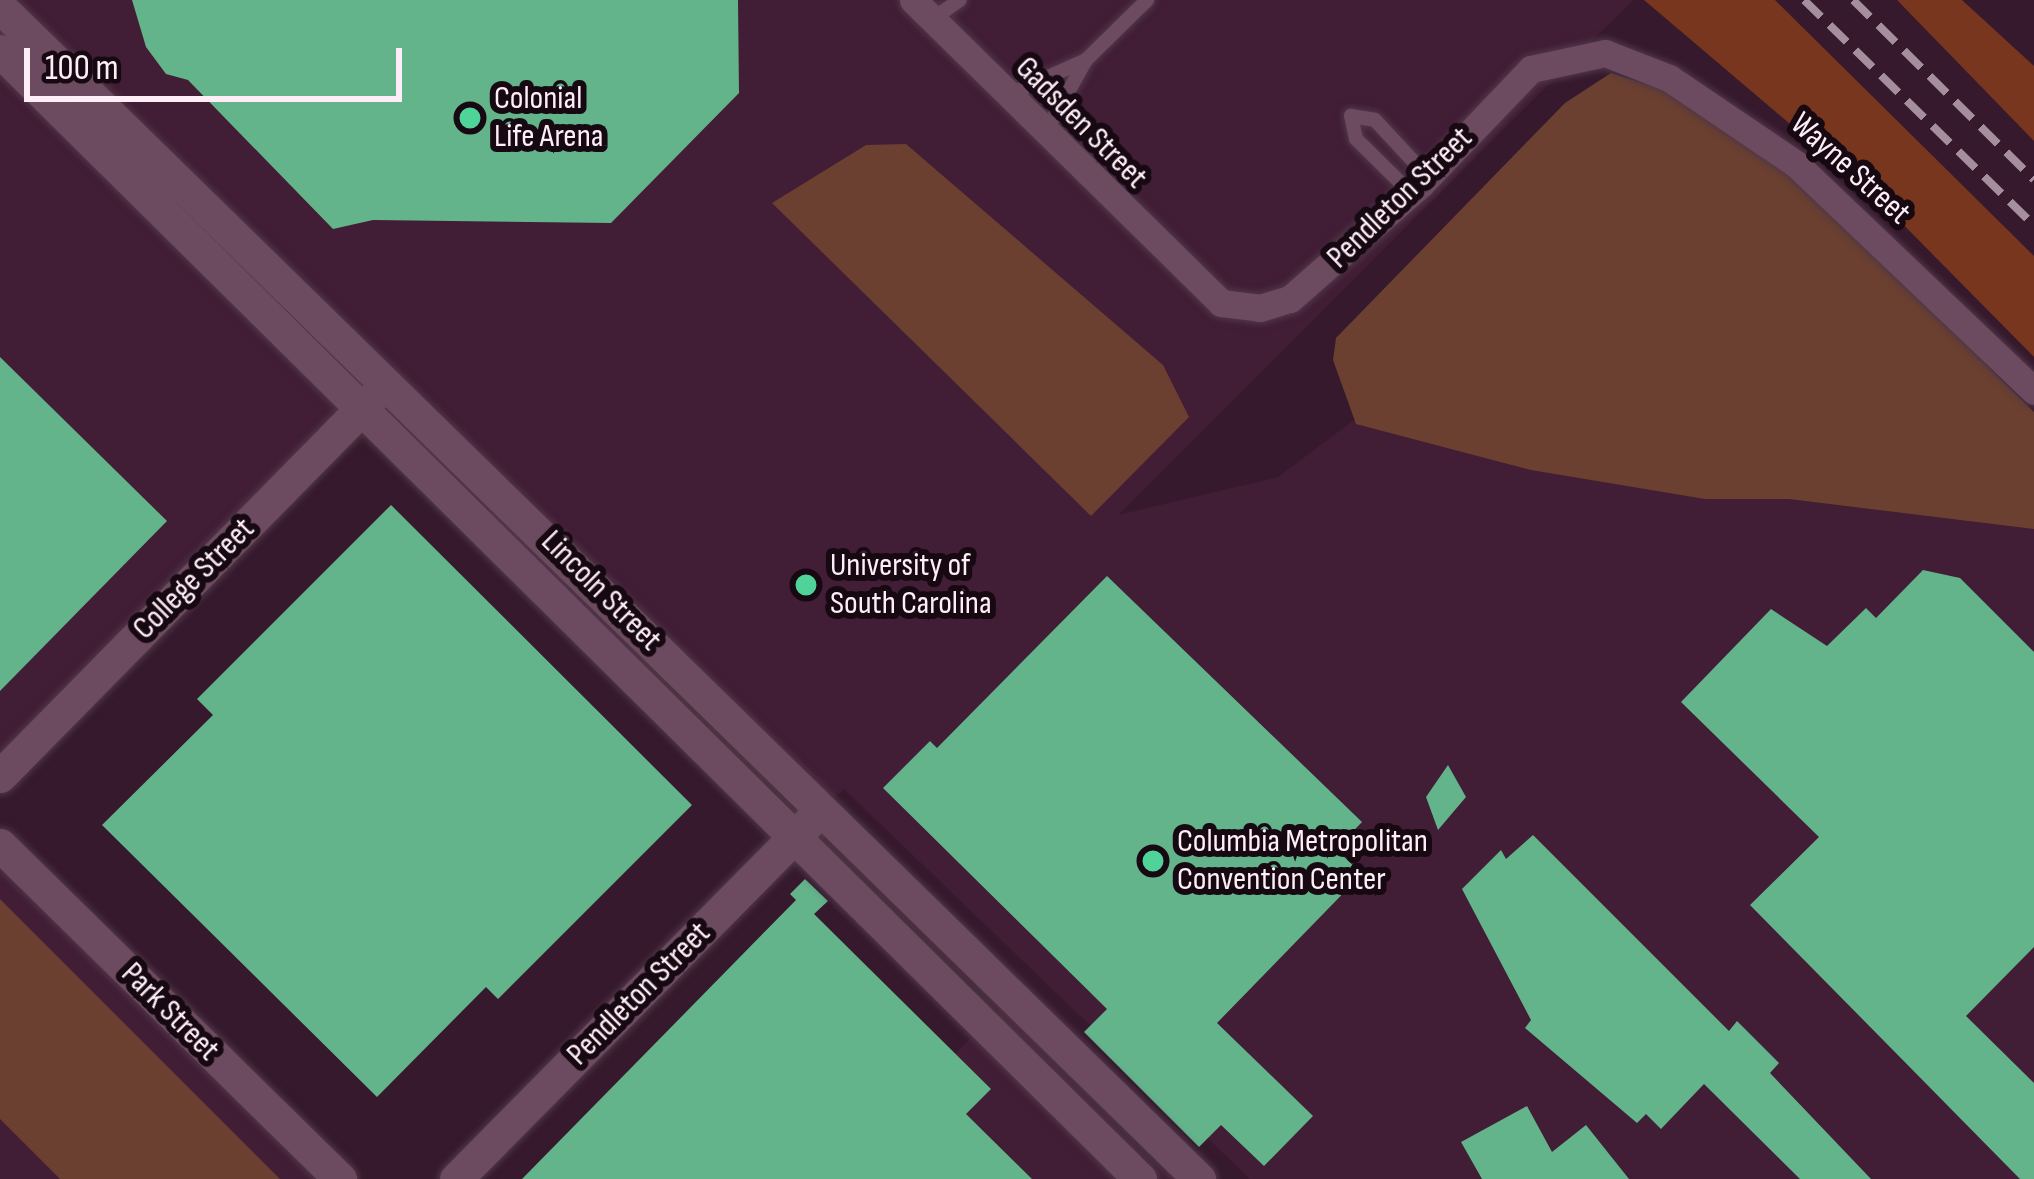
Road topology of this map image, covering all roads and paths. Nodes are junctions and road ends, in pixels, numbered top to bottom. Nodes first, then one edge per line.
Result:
1 (960, 0) edge
2 (1147, 0) edge
3 (0, 7) edge
4 (922, 10) edge
5 (0, 51) edge
6 (1586, 52) joint
7 (1086, 60) junction
8 (1004, 97) junction
9 (1043, 136) junction
10 (1419, 185) junction
11 (1202, 293) joint
12 (388, 382) junction
13 (2034, 391) edge
14 (357, 414) junction
15 (0, 776) edge
16 (822, 809) junction
17 (794, 837) junction
18 (0, 845) edge
19 (340, 1179) edge
20 (456, 1179) edge
21 (1140, 1179) edge
22 (1199, 1179) edge

1 - 4 lane
2 - 7 lane
3 - 12 street, Lincoln Street
4 - 8 street, Gadsden Street
5 - 14 street, Lincoln Street
6 - 10 street, Pendleton Street
6 - 13 street, Wayne Street
7 - 8 lane
7 - 9 lane
8 - 9 street, Gadsden Street
9 - 11 street, Gadsden Street
10 - 10 lane
10 - 11 street, Pendleton Street
12 - 14 street, College Street
12 - 16 street, Lincoln Street
14 - 15 street, College Street
14 - 17 street, Lincoln Street
16 - 17 street, Pendleton Street
16 - 22 street, Lincoln Street
17 - 20 street, Pendleton Street
17 - 21 street, Lincoln Street
18 - 19 street, Park Street

